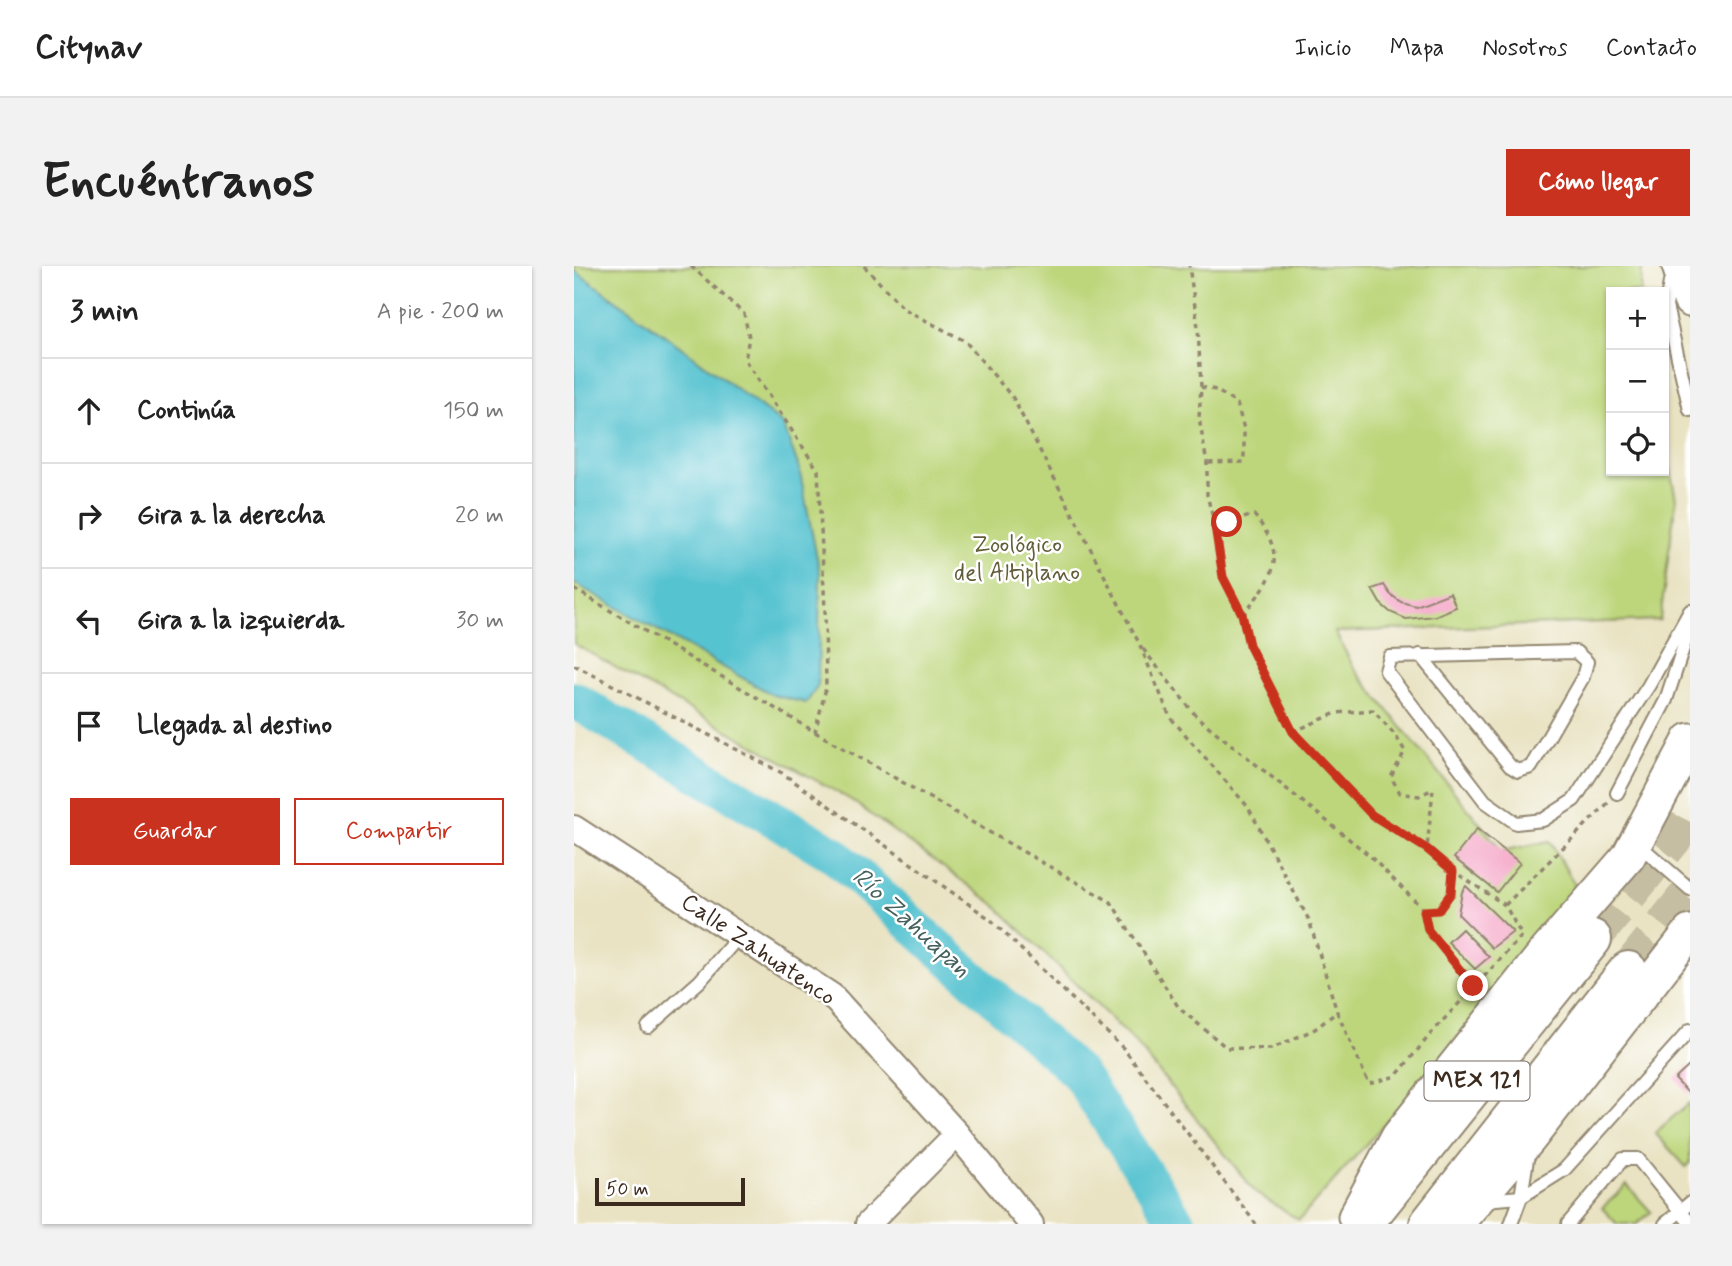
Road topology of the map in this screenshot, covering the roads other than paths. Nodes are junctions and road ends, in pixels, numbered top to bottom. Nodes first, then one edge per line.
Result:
1 (1681, 266) edge
2 (1690, 300) edge
3 (1690, 410) edge
4 (1690, 611) edge
5 (1690, 627) edge
6 (1420, 655) junction
7 (1690, 740) edge
8 (1617, 793) road end
9 (574, 828) edge
10 (1637, 843) junction
11 (1690, 889) edge
12 (1690, 932) edge
13 (740, 935) junction
14 (1592, 939) tunnel mouth
15 (1628, 971) tunnel mouth
16 (648, 1027) dead end
17 (1690, 1030) edge
18 (957, 1134) junction
19 (1530, 1138) junction
20 (1521, 1197) junction
21 (1685, 1207) edge
22 (1466, 1212) edge
23 (1690, 1223) edge
24 (868, 1224) edge
25 (1031, 1224) edge
26 (1351, 1224) edge
27 (1363, 1224) edge
28 (1429, 1224) edge
29 (1511, 1224) edge
30 (1568, 1224) edge
31 (1665, 1224) edge

1 - 2 street
1 - 3 lane
4 - 6 lane
5 - 8 lane
6 - 6 lane
7 - 10 street
9 - 13 street, Calle Zahuatenco
10 - 11 lane
10 - 26 street
12 - 19 street
13 - 16 lane
13 - 18 street, Calle Zahuatenco
14 - 27 main road, MEX 121
15 - 28 main road, MEX 121
17 - 20 lane
18 - 24 street
18 - 25 street, Calle Zahuatenco
19 - 20 lane
19 - 22 street
20 - 22 lane
20 - 29 lane
21 - 23 lane
21 - 30 lane
21 - 31 lane

